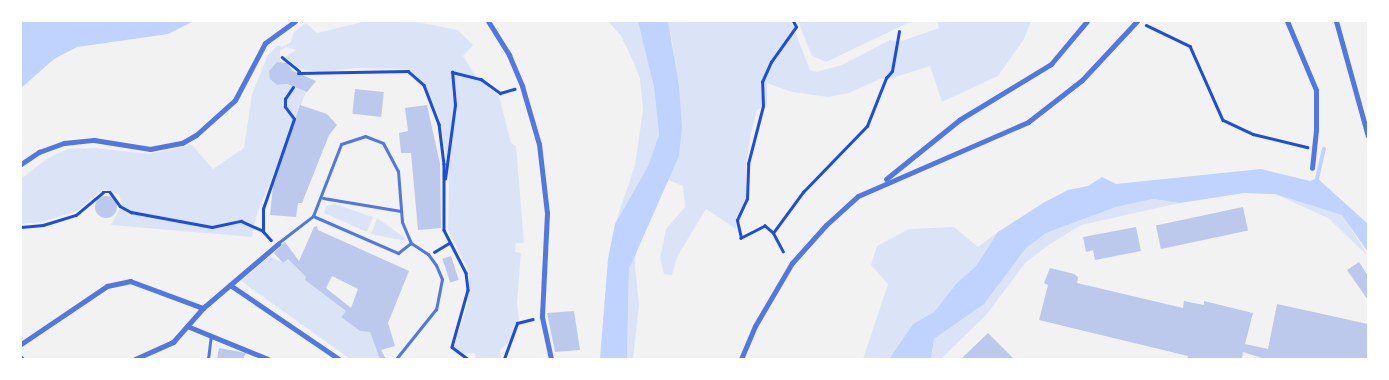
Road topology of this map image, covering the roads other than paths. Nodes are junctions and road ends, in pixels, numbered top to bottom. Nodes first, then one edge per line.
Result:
1 (295, 21) edge
2 (488, 21) edge
3 (1087, 21) edge
4 (1137, 21) edge
5 (1287, 21) edge
6 (1336, 21) edge
7 (1368, 136) edge
8 (21, 164) edge
9 (1312, 168) dead end
10 (880, 184) junction
11 (323, 198) junction
12 (401, 211) junction
13 (313, 216) junction
14 (412, 242) junction
15 (276, 245) joint
16 (230, 284) junction
17 (203, 308) junction
18 (187, 326) junction
19 (211, 335) junction
20 (21, 344) edge
21 (135, 359) edge
22 (208, 359) edge
23 (268, 359) edge
24 (339, 359) edge
25 (396, 359) edge
26 (551, 359) edge
27 (742, 359) edge

1 - 8 street
2 - 26 street
3 - 10 street
4 - 10 street
5 - 9 street
6 - 7 street
10 - 27 street
11 - 12 lane
11 - 12 lane
11 - 13 lane
12 - 14 lane
13 - 14 lane
13 - 15 lane
14 - 25 lane
15 - 16 street
16 - 17 street
16 - 24 street
17 - 18 street
17 - 20 street
18 - 19 street
18 - 21 street
19 - 22 lane
19 - 23 street

